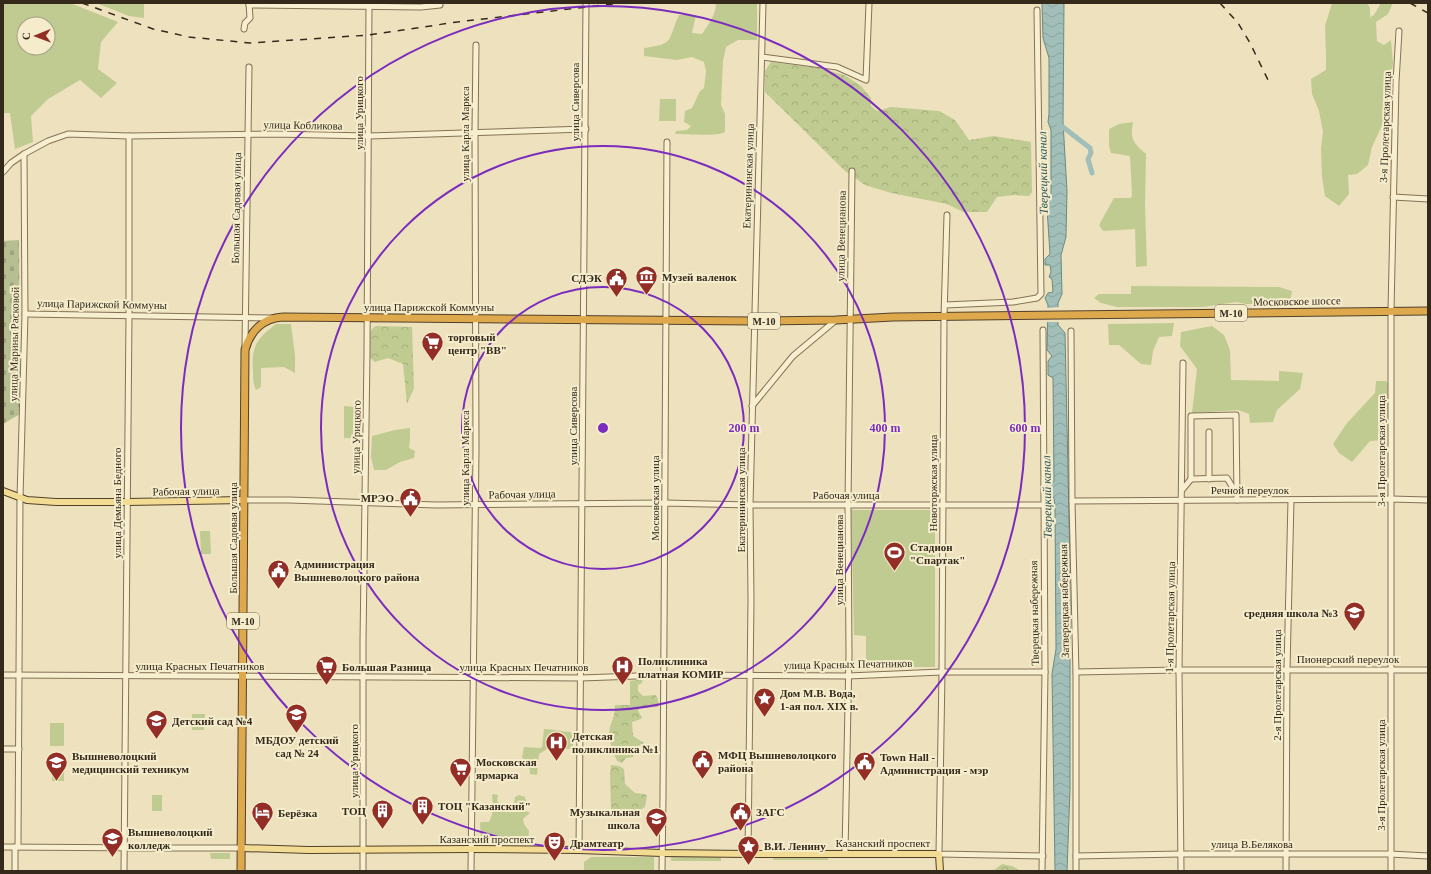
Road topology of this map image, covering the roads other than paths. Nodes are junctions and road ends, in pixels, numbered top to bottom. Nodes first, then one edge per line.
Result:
1 (586, 3) edge
2 (763, 3) edge
3 (869, 3) edge
4 (249, 4) edge
5 (369, 4) edge
6 (440, 5) dead end
7 (1037, 10) dead end
8 (244, 30) dead end
9 (1399, 32) dead end
10 (476, 44) dead end
11 (762, 57) junction
12 (249, 67) dead end
13 (586, 129) junction
14 (475, 132) junction
15 (247, 134) junction
16 (129, 136) junction
17 (369, 136) junction
18 (667, 142) dead end
19 (24, 154) junction
20 (852, 171) dead end
21 (3, 172) edge
22 (1393, 197) junction
23 (1428, 199) edge
24 (947, 215) dead end
25 (945, 305) junction
26 (1391, 311) junction
27 (1428, 311) edge
28 (25, 314) junction
29 (129, 316) junction
30 (944, 317) junction
31 (245, 318) junction
32 (275, 318) junction
33 (367, 318) junction
34 (475, 319) junction
35 (583, 319) junction
36 (850, 319) junction
37 (667, 320) junction
38 (836, 320) junction
39 (754, 321) junction
40 (256, 328) joint
41 (1043, 330) dead end
42 (1071, 331) dead end
43 (245, 350) junction
44 (1183, 363) dead end
45 (752, 406) junction
46 (1209, 432) dead end
47 (1209, 478) junction
48 (1191, 479) junction
49 (1182, 490) junction
50 (3, 491) edge
51 (1236, 494) junction
52 (20, 498) junction
53 (1391, 499) junction
54 (244, 500) junction
55 (1072, 500) junction
56 (1182, 500) junction
57 (1237, 500) junction
58 (1290, 500) junction
59 (1428, 500) edge
60 (127, 502) junction
61 (364, 503) junction
62 (665, 503) junction
63 (582, 504) junction
64 (475, 505) junction
65 (750, 505) junction
66 (848, 505) junction
67 (943, 505) junction
68 (1043, 505) junction
69 (1287, 669) junction
70 (1391, 669) junction
71 (1179, 670) junction
72 (1428, 670) edge
73 (942, 672) junction
74 (1045, 672) junction
75 (1076, 672) junction
76 (749, 674) junction
77 (3, 675) edge
78 (20, 675) junction
79 (126, 675) junction
80 (664, 675) junction
81 (243, 676) junction
82 (848, 676) junction
83 (364, 677) junction
84 (472, 678) junction
85 (581, 678) junction
86 (3, 749) edge
87 (19, 749) junction
88 (3, 846) edge
89 (17, 847) junction
90 (124, 848) junction
91 (242, 848) junction
92 (363, 849) junction
93 (471, 849) junction
94 (579, 850) junction
95 (662, 853) junction
96 (845, 853) junction
97 (748, 854) junction
98 (940, 854) junction
99 (1181, 854) junction
100 (1287, 854) junction
101 (1390, 854) junction
102 (1043, 856) junction
103 (1076, 856) junction
104 (1428, 856) edge
105 (15, 871) edge
106 (124, 871) edge
107 (241, 871) edge
108 (363, 871) edge
109 (471, 871) edge
110 (662, 871) edge
111 (940, 871) edge
112 (1042, 871) edge
113 (1076, 871) edge
114 (1181, 871) edge
115 (1286, 871) edge
116 (1391, 871) edge

1 - 13 street, улица Сиверсова
2 - 11 street, Екатерининская улица
3 - 11 street
4 - 5 street
4 - 8 street
5 - 6 street
5 - 17 street, улица Урицкого
7 - 25 street
9 - 22 street, 3-я Пролетарская улица
10 - 14 street, улица Карла Маркса
11 - 39 street, Екатерининская улица
12 - 15 street, Большая Садовая улица
13 - 14 street, улица Кобликова
13 - 35 street, улица Сиверсова
14 - 17 street, улица Кобликова
14 - 34 street, улица Карла Маркса
15 - 16 street, улица Кобликова
15 - 17 street, улица Кобликова
15 - 31 street, Большая Садовая улица
16 - 19 street, улица Кобликова
16 - 29 street, улица Демьяна Бедного
17 - 33 street, улица Урицкого
18 - 37 street, Московская улица
19 - 21 street, улица Кобликова
19 - 28 street, улица Марины Расковой
20 - 36 street, улица Венецианова
22 - 23 street
22 - 26 street, 3-я Пролетарская улица
24 - 25 street, Новоторжская улица
25 - 30 street, Новоторжская улица
26 - 27 highway, Московское шоссе / М-10
26 - 30 highway, Московское шоссе / М-10
26 - 53 street, 3-я Пролетарская улица
28 - 29 street, улица Парижской Коммуны
28 - 52 street, улица Марины Расковой
29 - 31 street, улица Парижской Коммуны
29 - 60 street, улица Демьяна Бедного
30 - 36 highway, М-10
30 - 67 street, Новоторжская улица
31 - 32 street, улица Парижской Коммуны
31 - 43 street, Большая Садовая улица
32 - 33 highway, улица Парижской Коммуны / М-10
32 - 40 highway, улица Парижской Коммуны / М-10
33 - 34 highway, улица Парижской Коммуны / М-10
33 - 61 street, улица Урицкого
34 - 35 highway, улица Парижской Коммуны / М-10
34 - 64 street, улица Карла Маркса
35 - 37 highway, М-10
35 - 63 street, улица Сиверсова
36 - 38 highway, М-10
36 - 66 street, улица Венецианова
37 - 39 highway, М-10
37 - 62 street, Московская улица
38 - 39 highway, М-10
38 - 45 street
39 - 45 street, Екатерининская улица
40 - 43 highway, Большая Садовая улица / М-10
41 - 68 street, Тверецкая набережная
42 - 55 street, Затверецкая набережная
43 - 54 highway, Большая Садовая улица / М-10
44 - 49 street, 1-я Пролетарская улица
45 - 65 street, Екатерининская улица
46 - 47 street
47 - 48 street
47 - 51 street
48 - 49 street
48 - 51 street
49 - 56 street, 1-я Пролетарская улица
50 - 52 main road, Рабочая улица
51 - 57 street
52 - 60 main road, Рабочая улица
52 - 78 street, улица Марины Расковой
53 - 58 street, Речной переулок
53 - 59 street, Речной переулок
53 - 70 street, 3-я Пролетарская улица
54 - 60 main road, Рабочая улица
54 - 61 street, Рабочая улица
54 - 81 highway, Большая Садовая улица / М-10
55 - 56 street, Речной переулок
55 - 75 street, Затверецкая набережная
56 - 57 street, Речной переулок
56 - 71 street, 1-я Пролетарская улица
57 - 58 street, Речной переулок
58 - 69 street, 2-я Пролетарская улица
60 - 79 street, улица Демьяна Бедного
61 - 64 street, Рабочая улица
61 - 83 street, улица Урицкого
62 - 63 street, Рабочая улица
62 - 65 street, Рабочая улица
62 - 80 street, Московская улица
63 - 64 street, Рабочая улица
63 - 85 street, улица Сиверсова
64 - 84 street, улица Карла Маркса
65 - 66 street, Рабочая улица
65 - 76 street, Екатерининская улица
66 - 67 street, Рабочая улица
66 - 82 street, улица Венецианова
67 - 68 street, Рабочая улица
67 - 73 street, Новоторжская улица
68 - 74 street, Тверецкая набережная
69 - 70 street, Пионерский переулок
69 - 71 street, Пионерский переулок
69 - 100 street, 2-я Пролетарская улица
70 - 72 street, Пионерский переулок
70 - 101 street, 3-я Пролетарская улица
71 - 75 street, Пионерский переулок
71 - 99 street, 1-я Пролетарская улица
73 - 74 street, улица Красных Печатников
73 - 82 street, улица Красных Печатников
73 - 98 street, Новоторжская улица
74 - 102 street, Тверецкая набережная
75 - 103 street, Затверецкая набережная
76 - 80 street, улица Красных Печатников
76 - 82 street, улица Красных Печатников
76 - 97 street, Екатерининская улица
77 - 78 street, улица Красных Печатников
78 - 79 street, улица Красных Печатников
78 - 87 street, улица Марины Расковой
79 - 81 street, улица Красных Печатников
79 - 90 street, улица Демьяна Бедного
80 - 85 street, улица Красных Печатников
80 - 95 street, Московская улица
81 - 83 street, улица Красных Печатников
81 - 91 highway, Большая Садовая улица / М-10
82 - 96 street, улица Венецианова
83 - 84 street, улица Красных Печатников
83 - 92 street, улица Урицкого
84 - 85 street, улица Красных Печатников
84 - 93 street, улица Карла Маркса
85 - 94 street, улица Сиверсова
86 - 87 street
87 - 89 street, улица Марины Расковой
88 - 89 street, Казанский проспект
89 - 90 street, Казанский проспект
89 - 105 street, улица Марины Расковой
90 - 91 street, Казанский проспект
90 - 106 street, улица Демьяна Бедного
91 - 92 main road, Казанский проспект
91 - 107 highway, Большая Садовая улица / М-10
92 - 93 main road, Казанский проспект
92 - 108 street, улица Урицкого
93 - 94 main road, Казанский проспект
93 - 109 street, улица Карла Маркса
94 - 95 main road, Казанский проспект
95 - 97 main road, Казанский проспект
95 - 110 street, Московская улица
96 - 97 main road, Казанский проспект
96 - 98 main road, Казанский проспект
98 - 102 street, Казанский проспект
98 - 111 main road, Новоторжская улица
99 - 100 street, улица В.Белякова
99 - 103 street, улица В.Белякова
99 - 114 street, 1-я Пролетарская улица
100 - 101 street, улица В.Белякова
100 - 115 street, 2-я Пролетарская улица
101 - 104 street, улица В.Белякова
101 - 116 street, 3-я Пролетарская улица
102 - 112 street, Тверецкая набережная
103 - 113 street, Затверецкая набережная

